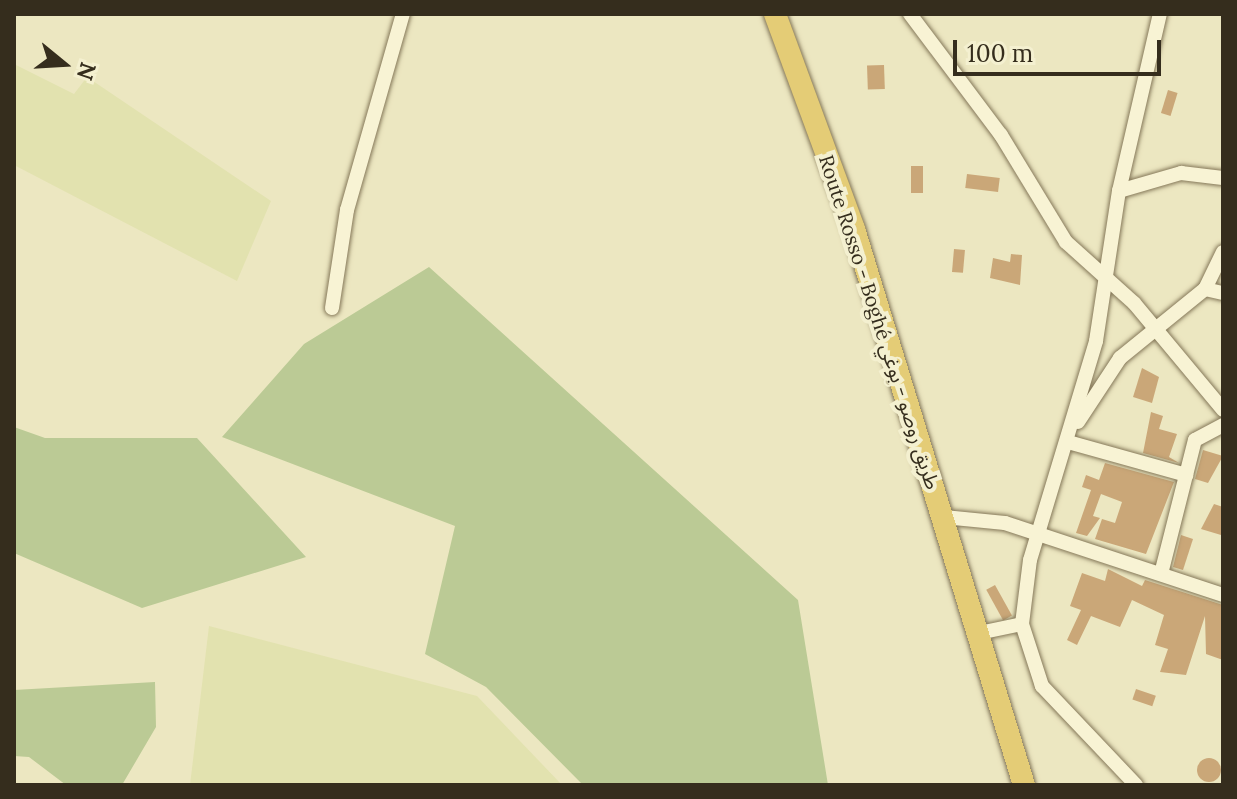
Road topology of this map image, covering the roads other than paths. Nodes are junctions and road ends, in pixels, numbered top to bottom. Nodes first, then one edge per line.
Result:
1 (403, 14) edge
2 (775, 14) edge
3 (910, 14) edge
4 (1160, 14) edge
5 (1223, 178) edge
6 (1119, 191) junction
7 (1223, 252) edge
8 (1106, 277) junction
9 (1205, 289) junction
10 (1223, 293) edge
11 (332, 308) dead end
12 (1157, 332) junction
13 (1223, 410) edge
14 (1223, 425) edge
15 (1069, 438) junction
16 (1186, 475) junction
17 (944, 517) junction
18 (1038, 540) junction
19 (1162, 570) junction
20 (1223, 595) edge
21 (1022, 624) junction
22 (979, 633) junction
23 (1024, 785) edge
24 (1136, 785) edge

1 - 11 street
2 - 17 highway, Route Rosso - Boghé طريق روصو - بوغي
3 - 8 street
4 - 6 street
5 - 6 street
6 - 8 street
7 - 9 street
8 - 12 street
8 - 15 street
9 - 10 street
9 - 12 street
12 - 13 street
12 - 15 street
14 - 16 street
15 - 16 street
15 - 18 street
16 - 19 street
17 - 18 street
17 - 22 highway, Route Rosso - Boghé طريق روصو - بوغي
18 - 19 street
18 - 21 street
19 - 20 street
21 - 22 street
21 - 24 street
22 - 23 highway, Route Rosso - Boghé طريق روصو - بوغي

